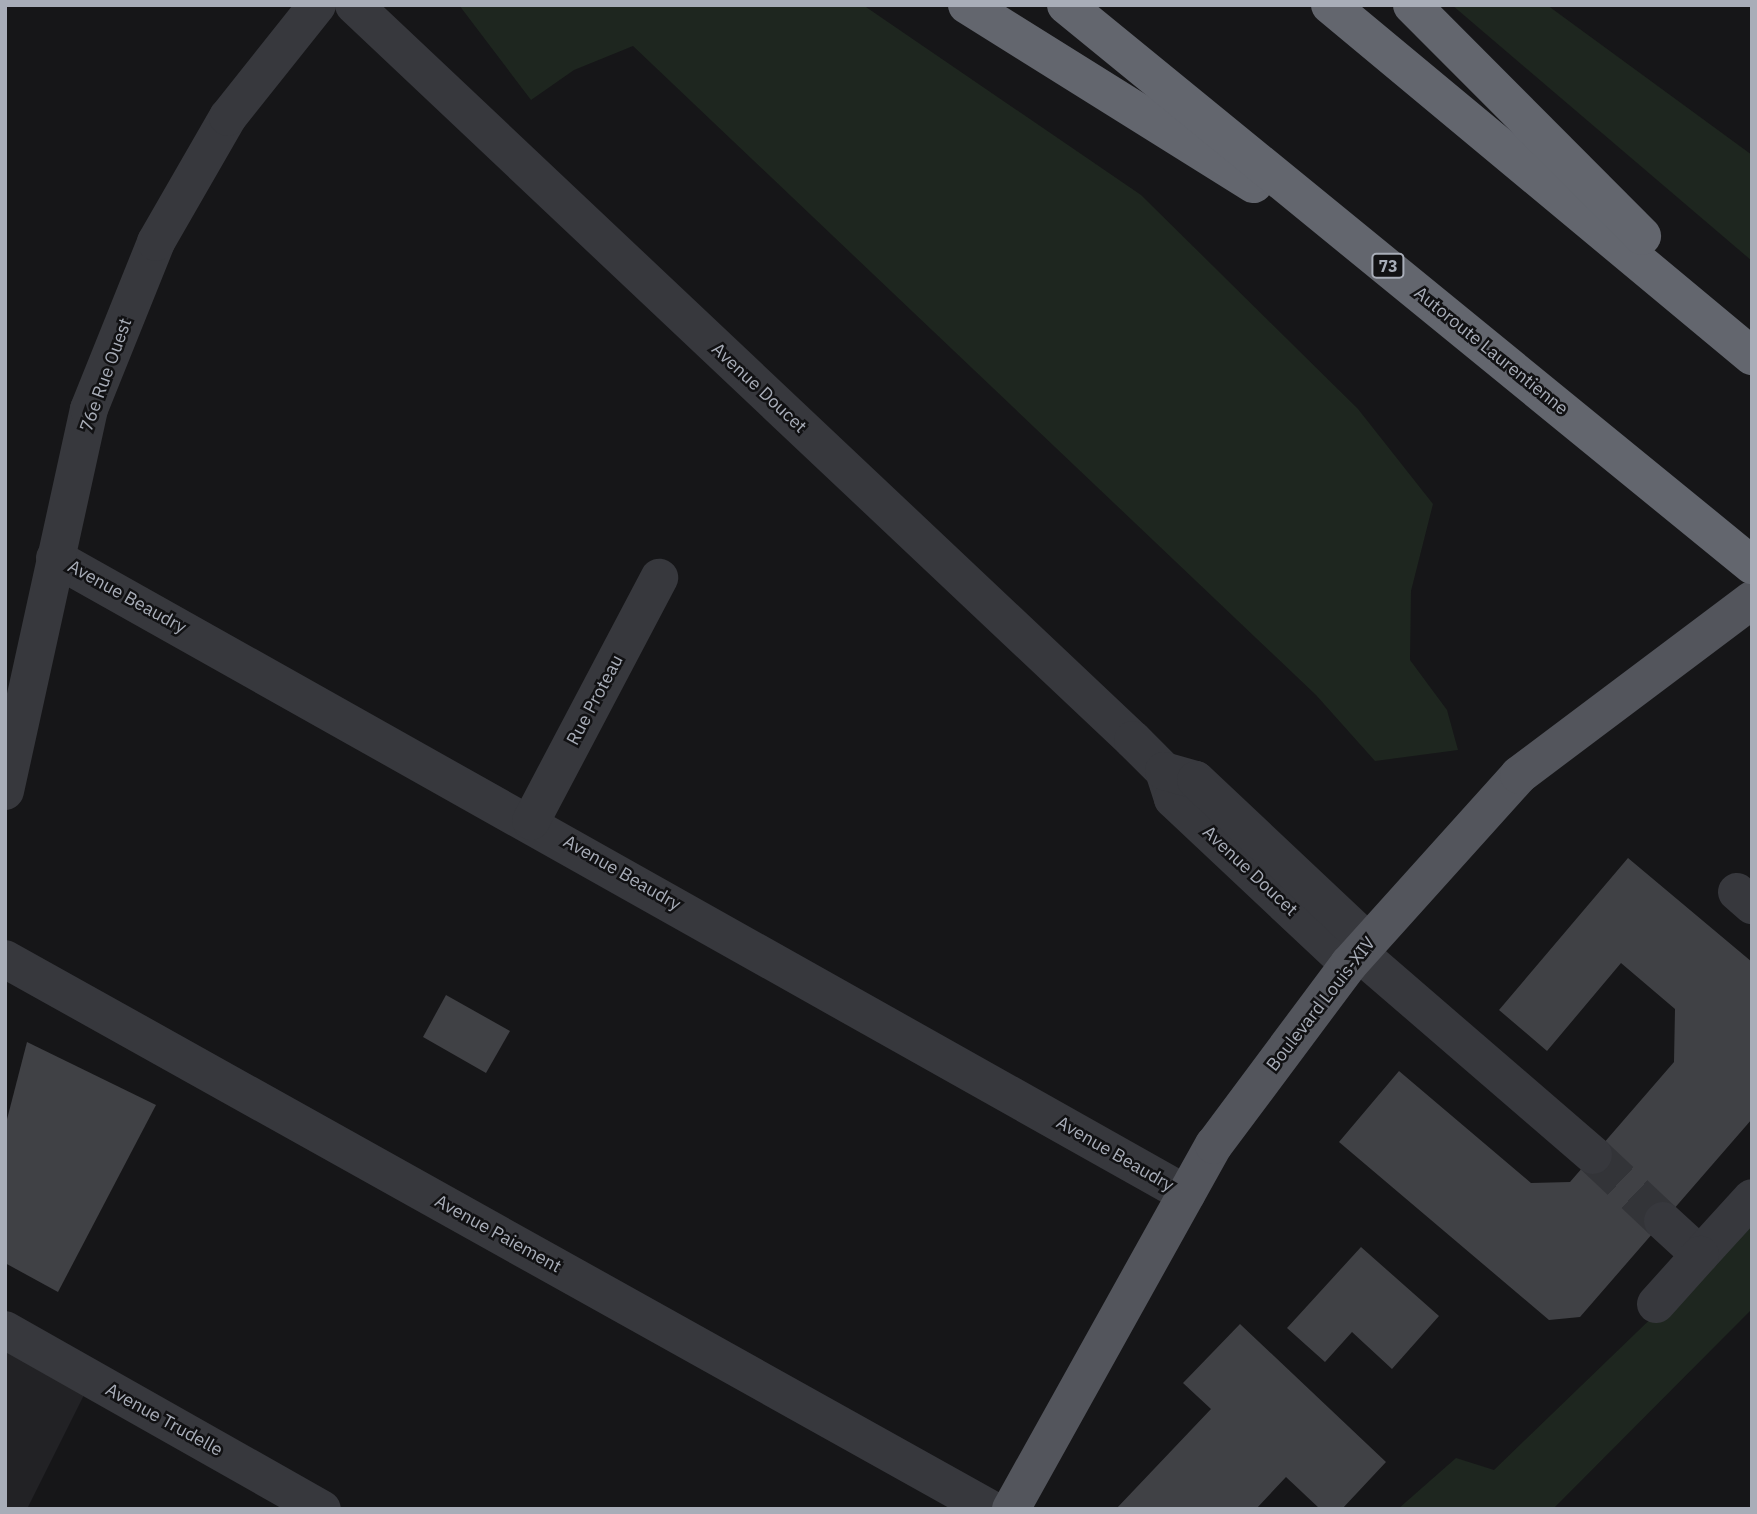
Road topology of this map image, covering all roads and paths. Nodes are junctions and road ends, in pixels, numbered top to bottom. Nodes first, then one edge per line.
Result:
1 (317, 5) edge
2 (354, 5) edge
3 (967, 5) edge
4 (1066, 5) edge
5 (1329, 5) edge
6 (1412, 5) edge
7 (1394, 271) junction
8 (1752, 346) edge
9 (1752, 356) edge
10 (55, 558) junction
11 (1752, 565) edge
12 (659, 578) dead end
13 (1752, 600) edge
14 (5, 791) edge
15 (531, 821) junction
16 (1358, 953) junction
17 (5, 959) edge
18 (1593, 1155) tunnel mouth
19 (1185, 1194) junction
20 (1752, 1198) edge
21 (1663, 1221) tunnel mouth
22 (1700, 1255) junction
23 (1656, 1304) dead end
24 (5, 1331) edge
25 (322, 1509) edge
26 (990, 1509) edge
27 (1011, 1509) edge

1 - 10 street, 76e Rue Ouest
2 - 16 street, Avenue Doucet
3 - 7 highway
4 - 7 highway, Autoroute Laurentienne / 73
5 - 9 highway
6 - 8 highway
7 - 11 highway, Autoroute Laurentienne / 73
10 - 14 street, 76e Rue Ouest
10 - 15 street, Avenue Beaudry
12 - 15 street, Rue Proteau
13 - 16 main road, Boulevard Louis-XIV
15 - 19 street, Avenue Beaudry
16 - 18 street, Avenue Doucet
16 - 19 main road, Boulevard Louis-XIV
17 - 26 street, Avenue Paiement
19 - 27 main road, Boulevard Louis-XIV
20 - 22 street
21 - 22 street
22 - 23 street
24 - 25 street, Avenue Trudelle

